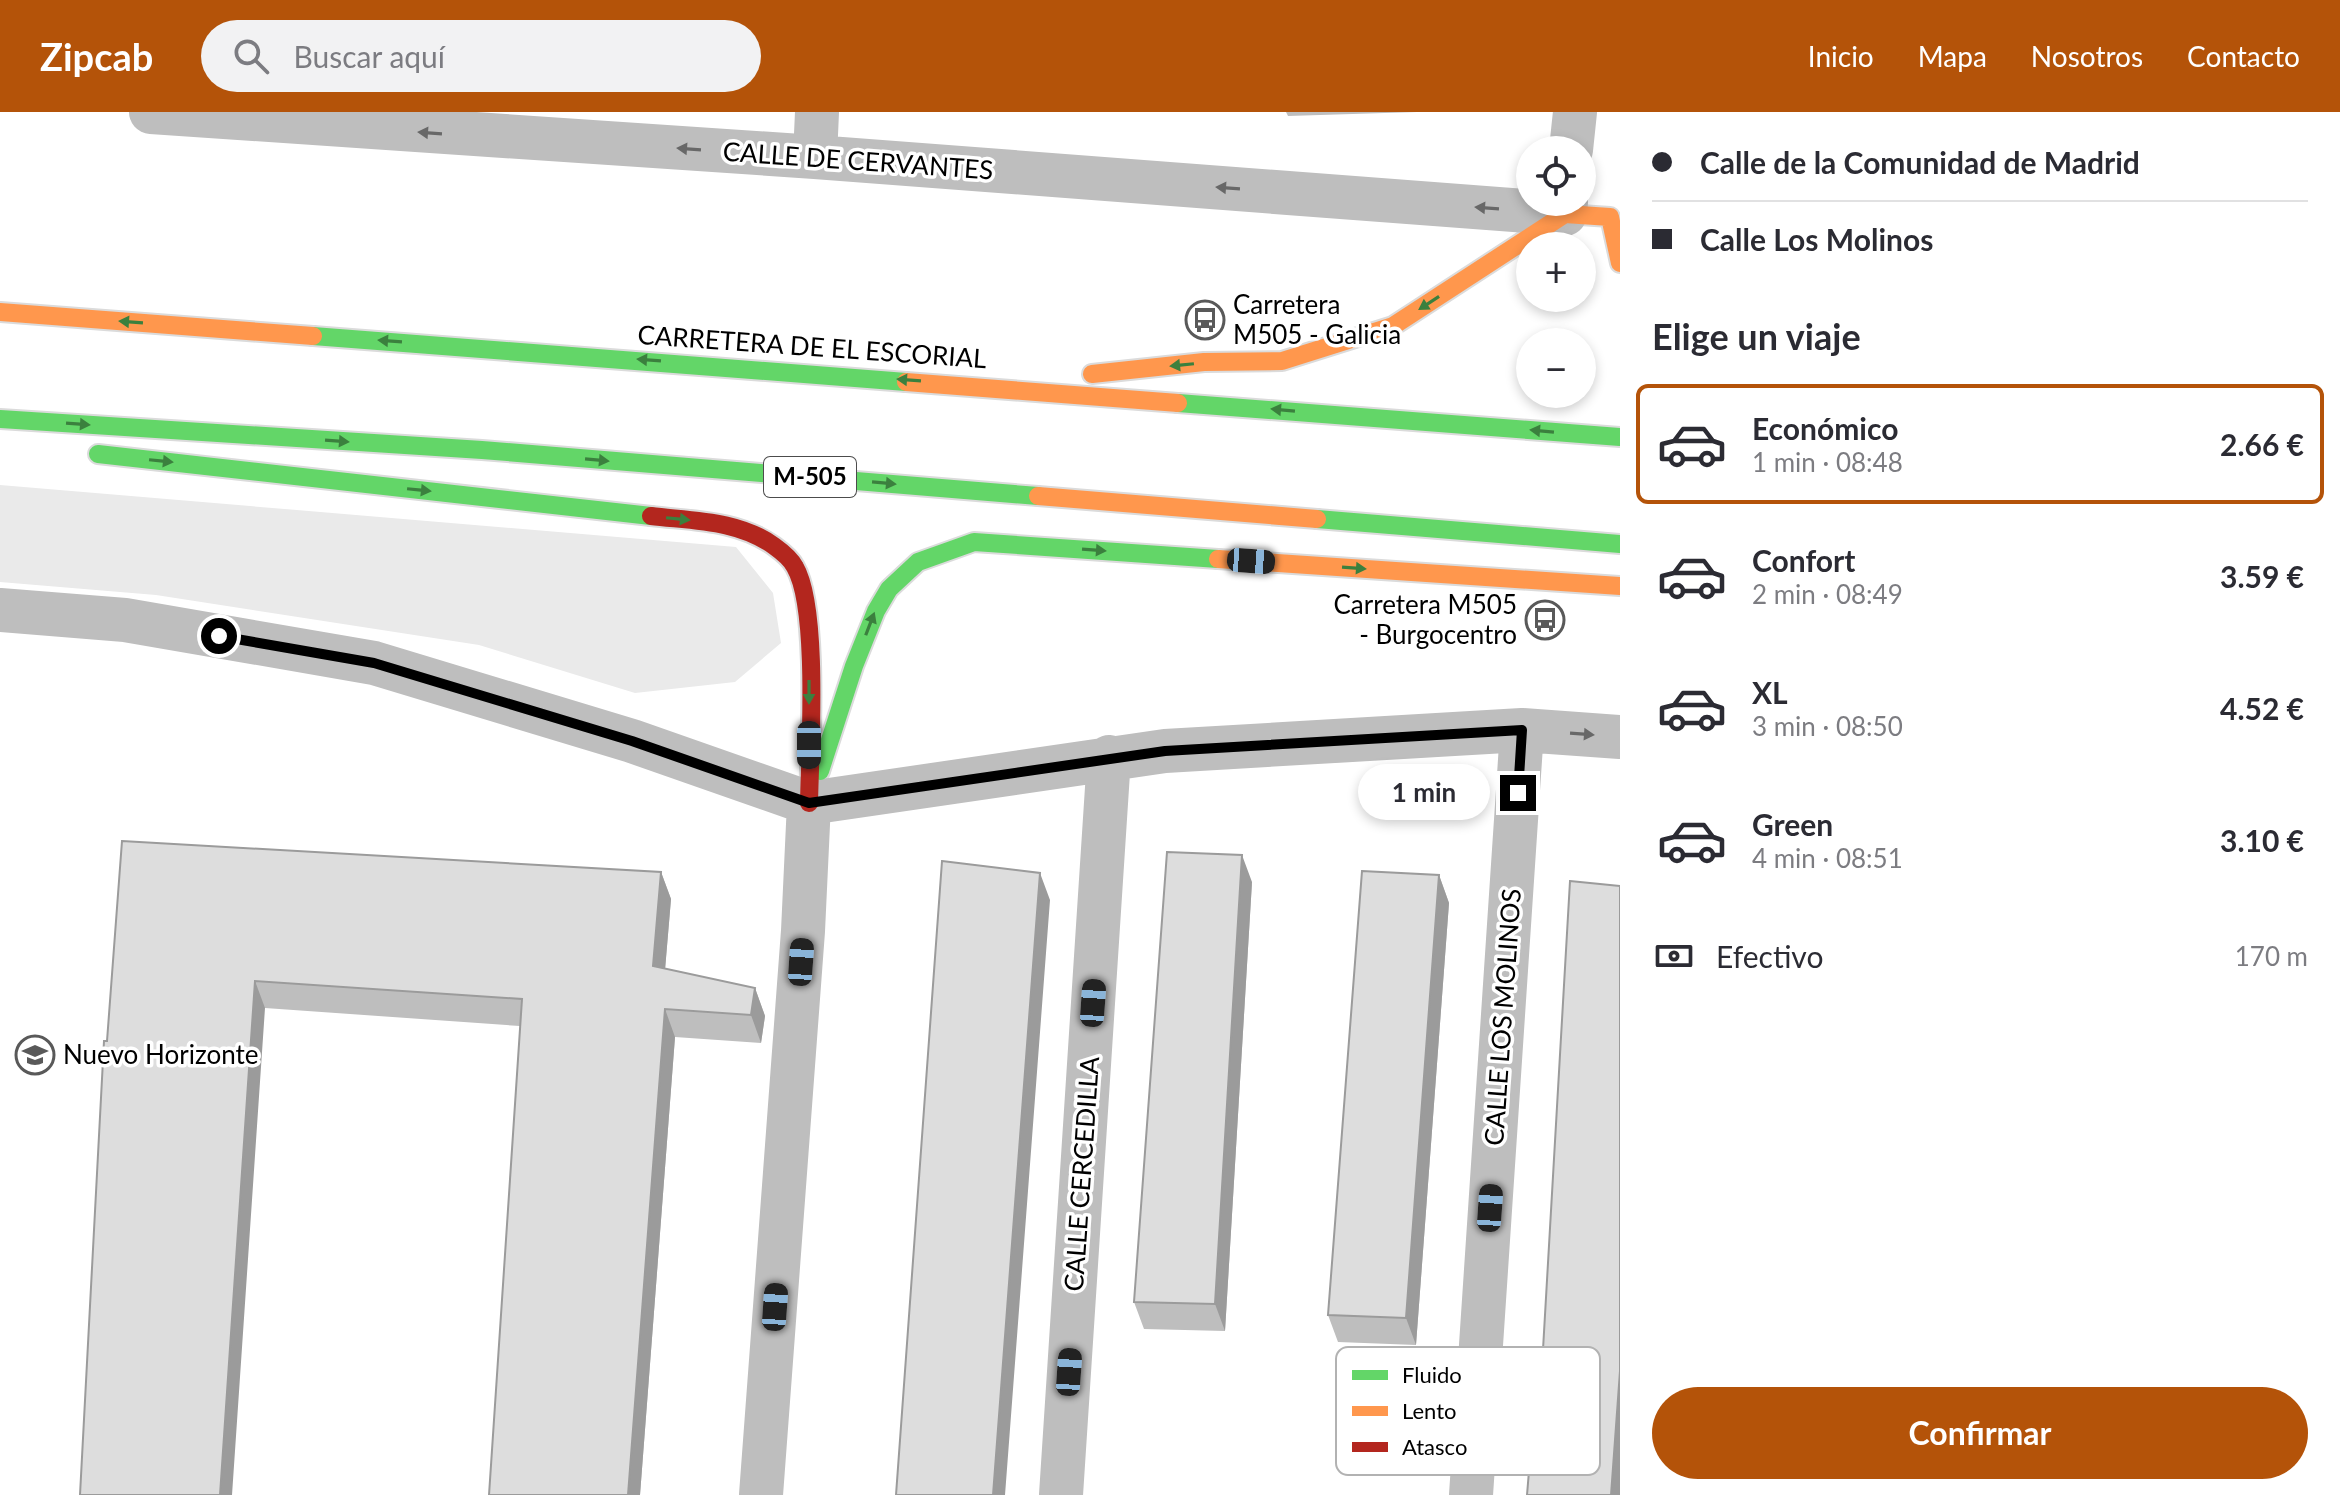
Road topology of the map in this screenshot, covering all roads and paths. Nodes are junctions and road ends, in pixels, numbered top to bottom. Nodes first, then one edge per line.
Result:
1 (151, 112) edge
2 (817, 112) edge
3 (1575, 112) edge
4 (1572, 136) edge
5 (815, 157) junction
6 (1516, 205) edge
7 (1553, 216) edge
8 (1615, 218) edge
9 (1620, 263) edge
10 (0, 312) edge
11 (986, 386) junction
12 (0, 419) edge
13 (1620, 437) edge
14 (79, 451) dead end
15 (1620, 544) edge
16 (1620, 586) edge
17 (0, 610) edge
18 (1522, 730) junction
19 (1620, 737) edge
20 (1109, 757) junction
21 (809, 803) junction
22 (1481, 1347) edge
23 (1472, 1475) edge
24 (761, 1495) edge
25 (1061, 1495) edge
26 (1471, 1495) edge

5 -> 1 street, CALLE DE CERVANTES
2 - 5 street
3 - 4 street
6 -> 5 street, CALLE DE CERVANTES
7 -> 11 highway
8 - 9 highway
11 -> 10 highway, CARRETERA DE EL ESCORIAL
13 -> 11 highway, CARRETERA DE EL ESCORIAL
12 -> 15 highway, M-505
14 -> 21 highway, M-505
21 -> 16 highway
17 - 21 street
18 -> 19 street
18 - 20 street
18 - 22 street, CALLE LOS MOLINOS
20 - 21 street
20 - 25 street, CALLE CERCEDILLA
21 - 24 street
23 - 26 street, CALLE LOS MOLINOS

